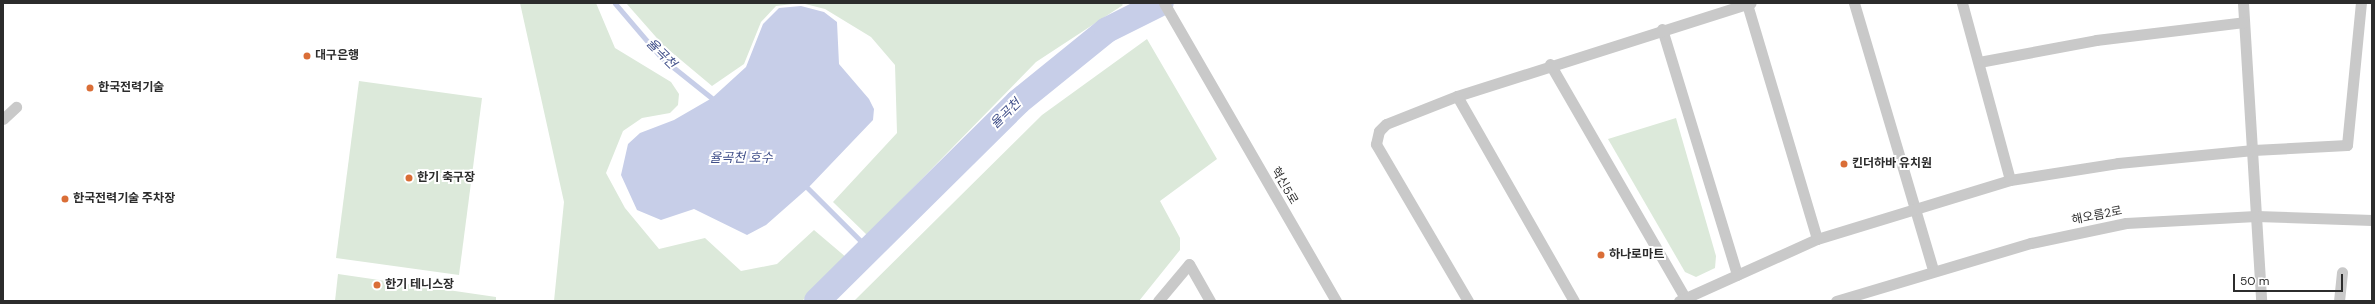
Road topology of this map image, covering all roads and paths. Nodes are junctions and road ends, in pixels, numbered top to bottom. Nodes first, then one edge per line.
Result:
1 (1164, 3) edge
2 (1854, 3) edge
3 (1962, 3) edge
4 (2243, 3) edge
5 (2362, 3) edge
6 (1749, 4) edge
7 (2244, 22) junction
8 (1662, 29) junction
9 (1980, 62) junction
10 (1550, 64) junction
11 (1457, 96) junction
12 (16, 107) dead end
13 (3, 119) edge
14 (2253, 150) junction
15 (2010, 180) junction
16 (1915, 207) junction
17 (2256, 216) junction
18 (2372, 220) edge
19 (1817, 239) junction
20 (1933, 269) junction
21 (2342, 272) dead end
22 (1737, 275) junction
23 (1682, 299) edge
24 (1158, 301) edge
25 (1210, 301) edge
26 (1336, 301) edge
27 (1468, 301) edge
28 (1574, 301) edge
29 (1836, 301) edge
30 (2261, 301) edge
31 (2339, 301) edge

1 - 26 street, 혁신5로
2 - 16 street
3 - 9 street
4 - 7 street
5 - 14 street
6 - 8 street
6 - 19 street
7 - 9 street
7 - 14 street
8 - 10 street
8 - 22 street
9 - 15 street
10 - 11 street
10 - 23 street
11 - 27 street
11 - 28 street
12 - 13 street
14 - 15 street
14 - 17 street
15 - 16 street
16 - 19 street
16 - 20 street
17 - 18 street, 해오름2로
17 - 20 street, 해오름2로
17 - 30 street
19 - 22 street
20 - 29 street, 해오름2로
21 - 31 street
22 - 23 street
24 - 25 street

